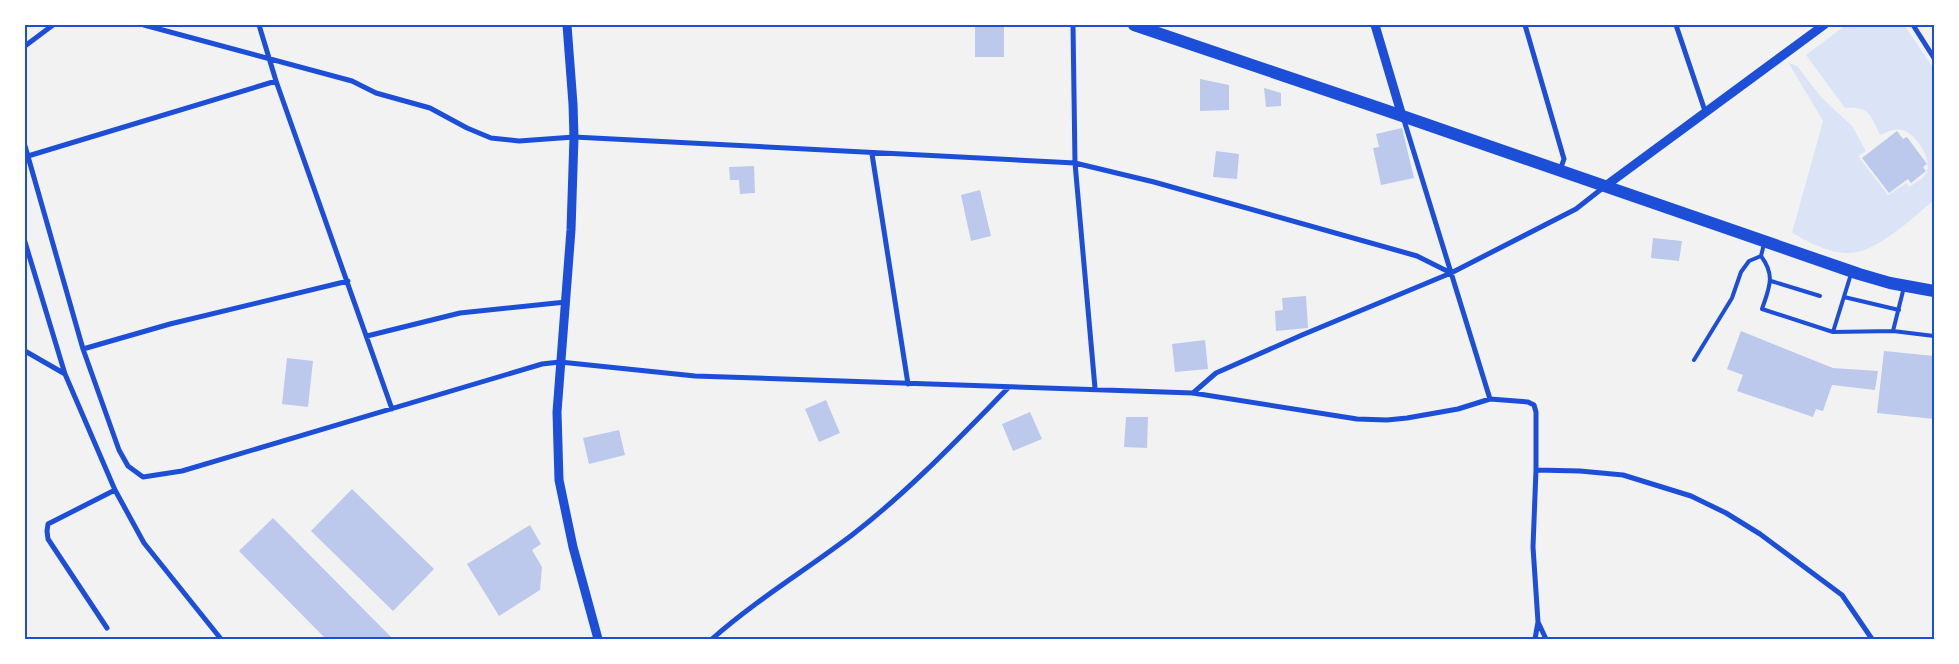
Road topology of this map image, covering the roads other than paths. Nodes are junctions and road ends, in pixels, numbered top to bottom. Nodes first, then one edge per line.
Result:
1 (53, 25) edge
2 (144, 25) edge
3 (259, 25) edge
4 (567, 25) edge
5 (1073, 25) edge
6 (1134, 25) edge
7 (1374, 25) edge
8 (1525, 25) edge
9 (1676, 25) edge
10 (1824, 25) edge
11 (1913, 25) edge
12 (25, 46) edge
13 (269, 57) junction
14 (1934, 58) edge
15 (276, 81) junction
16 (1705, 111) junction
17 (1402, 116) junction
18 (574, 137) junction
19 (25, 146) edge
20 (872, 154) junction
21 (28, 156) junction
22 (1075, 163) junction
23 (1560, 170) junction
24 (1604, 187) junction
25 (25, 242) edge
26 (1764, 242) junction
27 (1761, 256) junction
28 (1852, 272) junction
29 (1451, 273) junction
30 (348, 281) junction
31 (1771, 281) junction
32 (1905, 286) junction
33 (1934, 290) edge
34 (1820, 296) dead end
35 (1844, 297) junction
36 (566, 302) junction
37 (1899, 310) junction
38 (1893, 331) junction
39 (1833, 332) junction
40 (367, 336) junction
41 (1934, 336) edge
42 (83, 348) junction
43 (25, 351) edge
44 (1694, 360) dead end
45 (560, 362) junction
46 (65, 374) junction
47 (908, 384) junction
48 (1009, 387) junction
49 (1095, 388) junction
50 (1193, 393) junction
51 (1490, 399) junction
52 (392, 409) junction
53 (1536, 470) junction
54 (115, 490) junction
55 (1538, 622) junction
56 (107, 628) dead end
57 (221, 639) edge
58 (598, 639) edge
59 (712, 639) edge
60 (1535, 639) edge
61 (1546, 639) edge
62 (1872, 639) edge

1 - 12 street
2 - 13 street
3 - 13 street
4 - 18 street
5 - 22 street
6 - 17 main road
7 - 17 street
8 - 23 street
9 - 16 street
10 - 16 street
11 - 14 street
13 - 15 street
13 - 18 street
15 - 21 street
15 - 30 street
16 - 24 street
17 - 23 main road
17 - 29 street
18 - 20 street
18 - 36 street
19 - 21 street
20 - 22 street
20 - 47 street
21 - 42 street
22 - 29 street
22 - 49 street
23 - 24 main road
24 - 26 main road
24 - 29 street
25 - 46 street
26 - 27 lane
26 - 28 main road
27 - 31 lane
27 - 44 lane
28 - 32 main road
28 - 35 lane
29 - 50 street
29 - 51 street
30 - 40 street
30 - 42 street
31 - 34 lane
31 - 39 lane
32 - 33 main road
32 - 37 lane
35 - 37 lane
35 - 39 lane
36 - 40 street
36 - 45 street
37 - 38 lane
38 - 39 lane
38 - 41 lane
40 - 52 street
42 - 52 street
43 - 46 street
45 - 47 street
45 - 52 street
45 - 58 street
46 - 54 street
47 - 48 street
48 - 49 street
48 - 59 street
49 - 50 street
50 - 51 street
51 - 53 street
53 - 55 street
53 - 62 street
54 - 56 street
54 - 57 street
55 - 60 street
55 - 61 street

